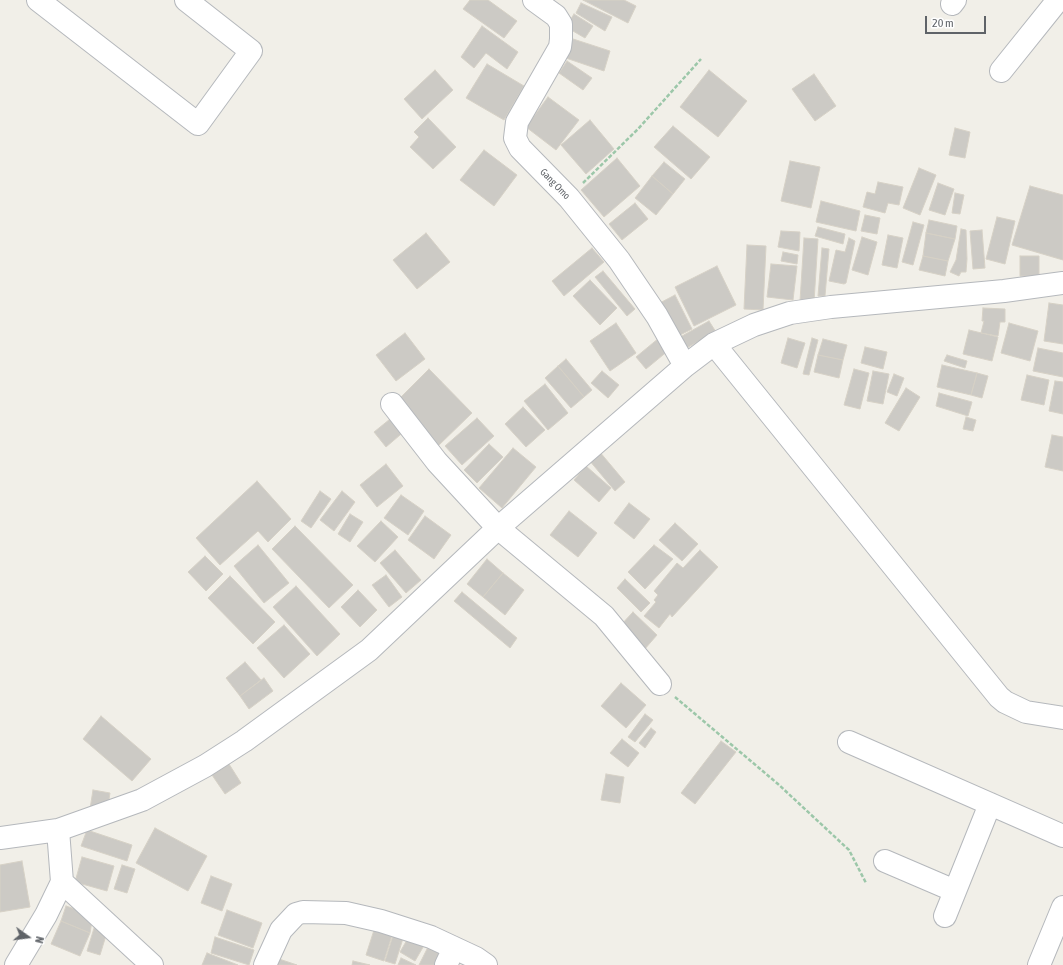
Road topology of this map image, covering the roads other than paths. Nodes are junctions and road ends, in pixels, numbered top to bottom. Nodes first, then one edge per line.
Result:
1 (38, 0) edge
2 (186, 0) edge
3 (534, 0) edge
4 (1058, 0) edge
5 (1001, 71) dead end
6 (1063, 283) edge
7 (714, 344) junction
8 (685, 366) junction
9 (392, 404) dead end
10 (498, 528) junction
11 (660, 684) road end
12 (1063, 718) edge
13 (849, 742) dead end
14 (990, 804) junction
15 (58, 830) junction
16 (1063, 836) edge
17 (0, 838) edge
18 (885, 861) dead end
19 (62, 882) junction
20 (955, 891) junction
21 (1063, 907) edge
22 (945, 916) dead end
23 (450, 956) edge
24 (16, 965) edge
25 (152, 965) edge
26 (265, 965) edge
27 (486, 965) edge
28 (1039, 965) edge

1 - 2 street
3 - 8 street, Gang Omo
4 - 5 street
6 - 7 street
7 - 8 street
7 - 12 street
8 - 10 street
9 - 10 street
10 - 11 street
10 - 15 street
13 - 14 street
14 - 16 street
14 - 20 street
15 - 17 street
15 - 19 street
18 - 20 street
19 - 24 street
19 - 25 street
20 - 22 street
21 - 28 street
23 - 26 street
23 - 27 street

